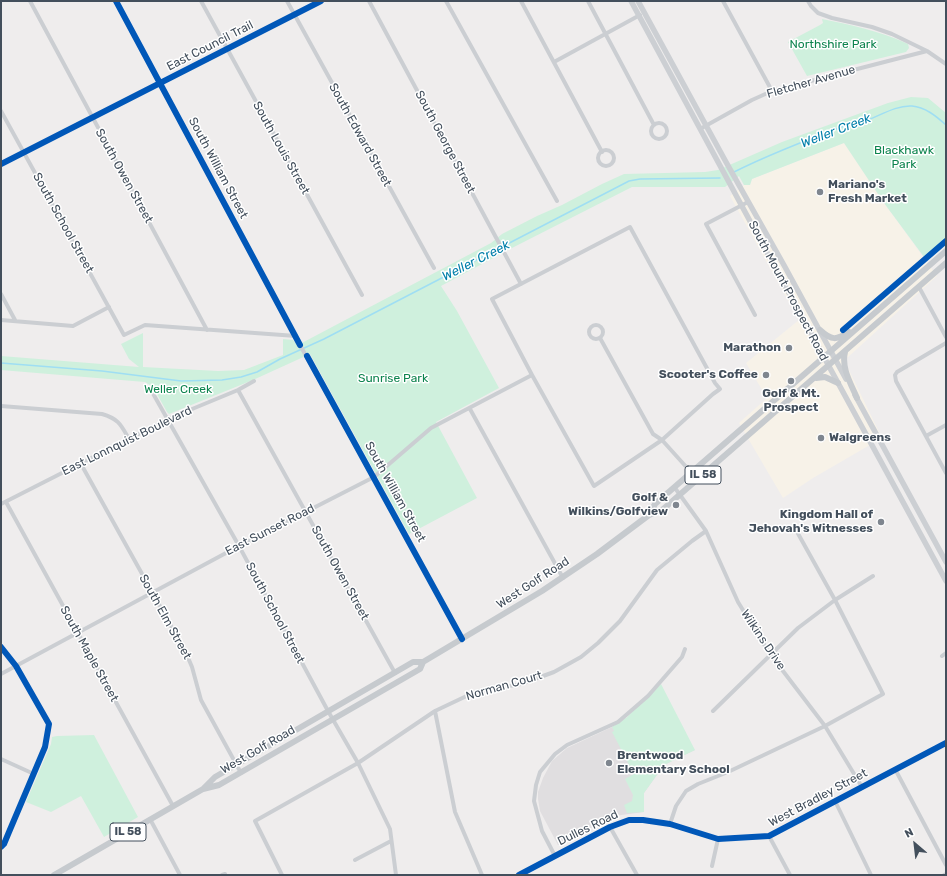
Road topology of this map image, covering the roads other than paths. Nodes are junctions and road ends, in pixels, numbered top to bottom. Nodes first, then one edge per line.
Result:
1 (30, 1) edge
2 (116, 1) edge
3 (201, 1) edge
4 (287, 1) edge
5 (321, 1) edge
6 (369, 1) edge
7 (446, 1) edge
8 (521, 1) edge
9 (588, 1) edge
10 (631, 1) edge
11 (638, 1) edge
12 (723, 1) edge
13 (808, 1) edge
14 (641, 14) junction
15 (295, 15) junction
16 (605, 34) junction
17 (227, 49) junction
18 (927, 51) junction
19 (554, 62) junction
20 (946, 64) edge
21 (160, 83) junction
22 (772, 91) junction
23 (1, 111) edge
24 (92, 118) junction
25 (654, 125) dead end
26 (703, 128) junction
27 (24, 152) junction
28 (602, 152) dead end
29 (1, 164) edge
30 (723, 164) junction
31 (557, 201) dead end
32 (748, 202) junction
33 (742, 205) junction
34 (946, 251) edge
35 (946, 263) edge
36 (434, 268) dead end
37 (521, 284) junction
38 (919, 287) junction
39 (1, 294) edge
40 (362, 295) dead end
41 (109, 307) junction
42 (755, 315) dead end
43 (1, 320) edge
44 (15, 320) junction
45 (861, 326) junction
46 (207, 330) junction
47 (820, 330) junction
48 (296, 336) junction
49 (946, 337) edge
50 (600, 338) dead end
51 (946, 343) edge
52 (832, 351) junction
53 (846, 351) junction
54 (824, 358) junction
55 (836, 360) junction
56 (828, 366) junction
57 (532, 375) junction
58 (814, 379) junction
59 (254, 381) dead end
60 (838, 383) junction
61 (151, 390) dead end
62 (238, 390) junction
63 (856, 398) junction
64 (1, 406) edge
65 (470, 408) junction
66 (168, 419) junction
67 (946, 425) edge
68 (926, 436) junction
69 (129, 439) junction
70 (662, 440) junction
71 (80, 464) junction
72 (692, 473) junction
73 (946, 473) edge
74 (374, 477) junction
75 (698, 480) junction
76 (675, 488) junction
77 (680, 495) junction
78 (3, 503) edge
79 (306, 511) junction
80 (648, 515) junction
81 (796, 530) dead end
82 (706, 531) junction
83 (239, 546) junction
84 (946, 562) edge
85 (873, 576) dead end
86 (563, 578) junction
87 (946, 581) edge
88 (152, 593) junction
89 (835, 600) junction
90 (78, 633) junction
91 (462, 639) junction
92 (1, 647) edge
93 (685, 649) dead end
94 (770, 654) junction
95 (423, 662) junction
96 (16, 666) junction
97 (395, 673) junction
98 (1, 674) edge
99 (713, 710) dead end
100 (328, 711) junction
101 (435, 711) junction
102 (333, 719) junction
103 (825, 726) junction
104 (946, 743) edge
105 (1, 759) edge
106 (358, 763) junction
107 (236, 764) junction
108 (895, 769) junction
109 (241, 773) junction
110 (34, 774) junction
111 (862, 787) junction
112 (203, 789) junction
113 (835, 801) junction
114 (173, 806) junction
115 (150, 819) junction
116 (670, 824) junction
117 (610, 827) junction
118 (769, 836) junction
119 (718, 839) junction
120 (391, 841) junction
121 (1, 847) edge
122 (555, 856) junction
123 (355, 860) dead end
124 (946, 865) edge
125 (712, 866) dead end
126 (62, 873) edge
127 (54, 875) edge
128 (180, 875) edge
129 (282, 875) edge
130 (396, 875) edge
131 (482, 875) edge
132 (519, 875) edge
133 (636, 875) edge
134 (790, 875) edge
135 (871, 875) edge

1 - 24 street, South Owen Street
2 - 21 street, South William Street
3 - 17 street, South Louis Street
4 - 15 street, South Edward Street
5 - 15 street, East Council Trail
6 - 37 street, South George Street
7 - 31 street
8 - 19 street
9 - 16 street
10 - 14 main road, South Mount Prospect Road
11 - 14 main road, South Mount Prospect Road
12 - 22 street
13 - 18 street
14 - 16 street
14 - 26 main road, South Mount Prospect Road
15 - 17 street, East Council Trail
15 - 36 street, South Edward Street
16 - 19 street
16 - 25 street
17 - 21 street, East Council Trail
17 - 40 street, South Louis Street
18 - 20 street
18 - 22 street, Fletcher Avenue
19 - 28 street
21 - 24 street, East Council Trail
21 - 48 street, South William Street
22 - 26 street, Fletcher Avenue
23 - 27 street, South School Street
24 - 27 street, East Council Trail
24 - 46 street, South Owen Street
26 - 30 main road, South Mount Prospect Road
27 - 29 street, East Council Trail
27 - 41 street, South School Street
30 - 32 main road, South Mount Prospect Road
30 - 33 main road, South Mount Prospect Road
32 - 33 street
32 - 47 main road, South Mount Prospect Road
33 - 42 street
33 - 54 main road, South Mount Prospect Road
34 - 45 main road, IL 58
35 - 38 main road, IL 58
37 - 57 street
37 - 70 street
38 - 49 street
38 - 53 main road, IL 58
39 - 44 street
41 - 44 street
41 - 46 street, South School Street
43 - 44 street
45 - 47 main road
45 - 52 main road, IL 58
46 - 48 street
47 - 52 main road, South Mount Prospect Road
48 - 74 street, South William Street
50 - 70 street
51 - 68 street
52 - 54 main road, IL 58
52 - 55 main road, South Mount Prospect Road
53 - 55 main road, IL 58
53 - 63 main road
54 - 56 main road, South Mount Prospect Road
54 - 72 main road, West Golf Road / IL 58
55 - 56 main road, IL 58
55 - 63 main road, South Mount Prospect Road
56 - 58 main road, West Golf Road / IL 58
56 - 60 main road, South Mount Prospect Road
57 - 65 street, East Sunset Road
57 - 70 street
58 - 60 main road
58 - 75 main road, West Golf Road / IL 58
59 - 62 street, East Lonnquist Boulevard
60 - 87 main road, South Mount Prospect Road
61 - 66 street, South School Street
62 - 66 street, East Lonnquist Boulevard
62 - 79 street, South Owen Street
63 - 84 main road, South Mount Prospect Road
64 - 69 street
65 - 74 street, East Sunset Road
65 - 86 street
66 - 69 street, East Lonnquist Boulevard
66 - 83 street, South School Street
67 - 68 street
68 - 73 street
69 - 71 street, East Lonnquist Boulevard
70 - 72 street
71 - 78 street, East Lonnquist Boulevard
71 - 88 street, South Elm Street
72 - 75 street
72 - 76 main road, West Golf Road / IL 58
74 - 79 street, East Sunset Road
74 - 91 street, South William Street
75 - 77 main road, West Golf Road / IL 58
76 - 77 street, Wilkins Drive
76 - 80 main road, West Golf Road / IL 58
77 - 80 main road, West Golf Road / IL 58
77 - 82 street, Wilkins Drive
78 - 90 street, South Maple Street
79 - 83 street, East Sunset Road
79 - 97 street, South Owen Street
80 - 86 main road, West Golf Road / IL 58
81 - 89 street
82 - 94 street, Wilkins Drive
82 - 101 street, Norman Court
83 - 88 street, East Sunset Road
83 - 100 street, South School Street
85 - 89 street
86 - 91 main road, West Golf Road / IL 58
88 - 90 street, East Sunset Road
88 - 107 street, South Elm Street
89 - 94 street
89 - 103 street
90 - 96 street, East Sunset Road
90 - 114 street, South Maple Street
91 - 95 main road, West Golf Road / IL 58
92 - 96 street
93 - 122 street
94 - 99 street
94 - 103 street, Wilkins Drive
95 - 97 main road, West Golf Road / IL 58
95 - 102 main road, West Golf Road / IL 58
96 - 98 street, East Sunset Road
96 - 110 street
97 - 100 main road, West Golf Road / IL 58
100 - 102 street, South School Street
100 - 107 main road, West Golf Road / IL 58
101 - 106 street, Norman Court
101 - 131 street
102 - 106 street, South School Street
102 - 109 main road, West Golf Road / IL 58
103 - 111 street, Wilkins Drive
103 - 116 street
104 - 108 street, West Bradley Street
105 - 110 street
106 - 120 street, South School Street
106 - 129 street, Norman Court
107 - 109 street, South Elm Street
107 - 112 main road, West Golf Road / IL 58
108 - 111 street, West Bradley Street
108 - 124 street
109 - 112 main road, West Golf Road / IL 58
110 - 121 street
111 - 113 street, West Bradley Street
112 - 114 main road, West Golf Road / IL 58
113 - 118 street, West Bradley Street
113 - 135 street
114 - 115 main road, West Golf Road / IL 58
115 - 126 main road, West Golf Road / IL 58
115 - 128 street
116 - 117 street, Dulles Road
116 - 119 street, West Bradley Street
117 - 122 street, Dulles Road
117 - 133 street
118 - 119 street, West Bradley Street
118 - 134 street
119 - 125 street
120 - 123 street
120 - 130 street, South School Street
122 - 132 street, Dulles Road
126 - 127 main road, West Golf Road / IL 58

